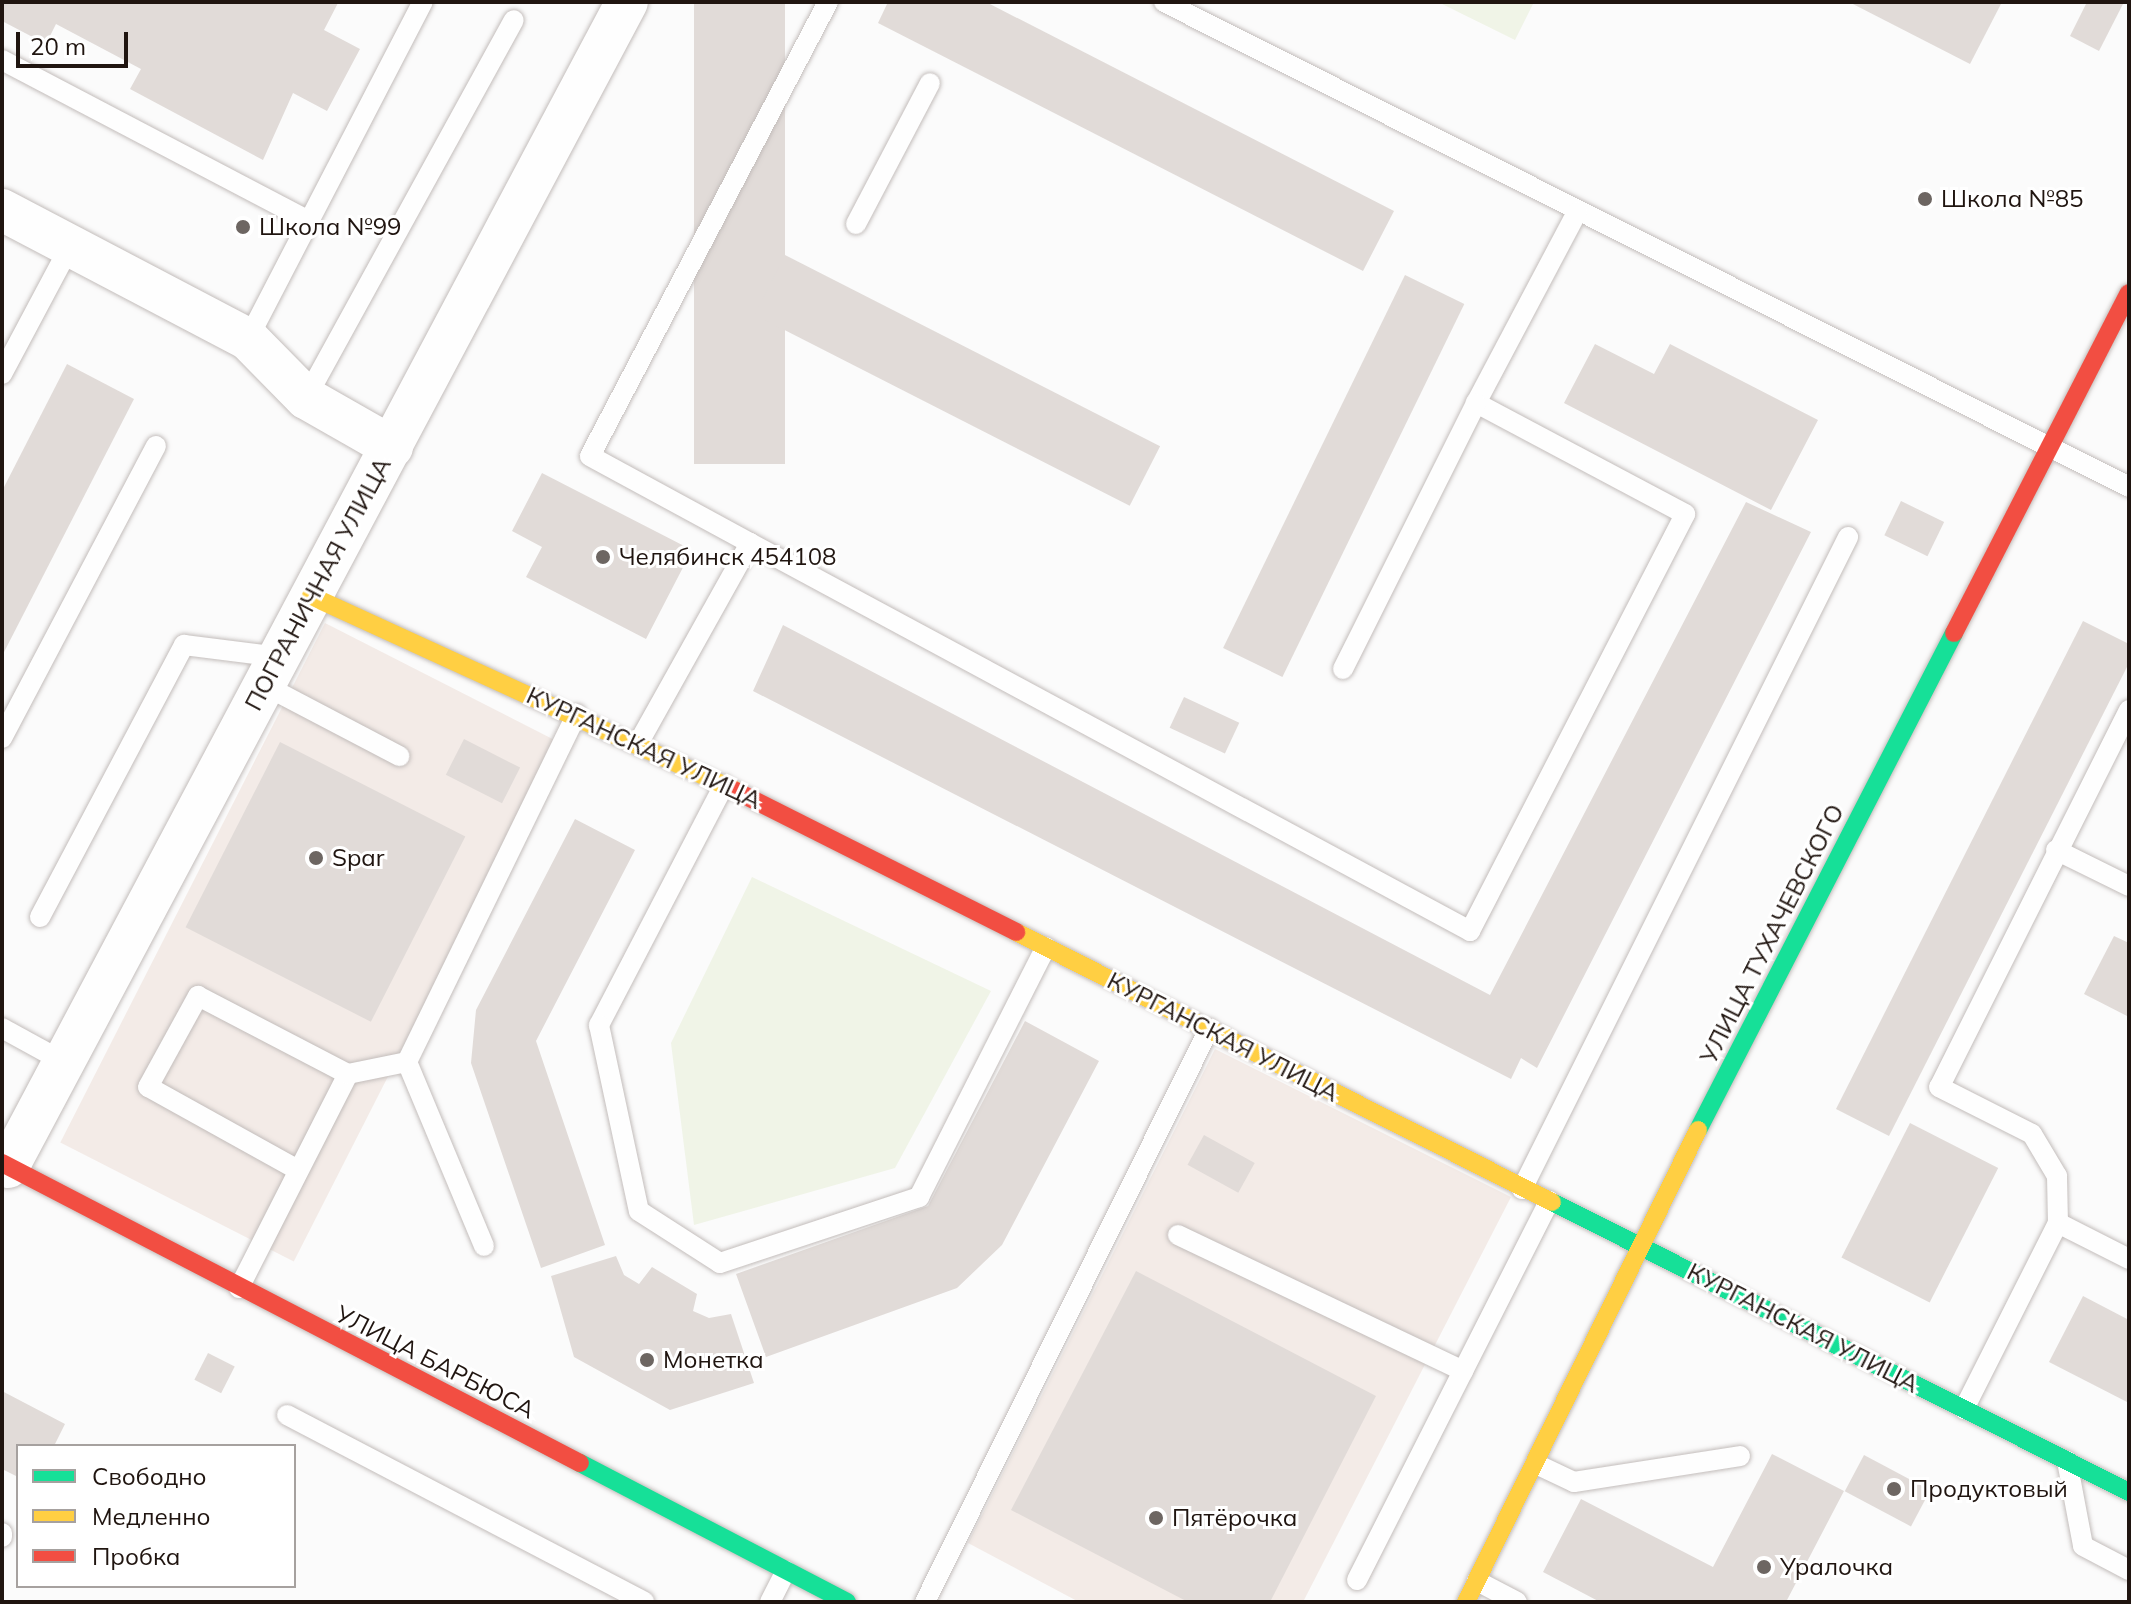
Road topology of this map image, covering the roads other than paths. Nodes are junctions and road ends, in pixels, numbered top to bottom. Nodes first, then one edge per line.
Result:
1 (423, 2) edge
2 (627, 2) edge
3 (828, 2) edge
4 (1164, 2) edge
5 (514, 20) dead end
6 (2, 60) edge
7 (930, 83) dead end
8 (2, 210) edge
9 (1577, 212) junction
10 (309, 221) junction
11 (856, 224) dead end
12 (70, 246) junction
13 (2129, 293) edge
14 (248, 339) junction
15 (2, 374) edge
16 (306, 398) junction
17 (1476, 403) junction
18 (156, 446) dead end
19 (392, 447) junction
20 (2051, 447) junction
21 (2129, 487) edge
22 (1848, 537) dead end
23 (750, 543) junction
24 (311, 596) junction
25 (1343, 669) dead end
26 (272, 671) junction
27 (2129, 710) edge
28 (577, 714) junction
29 (2, 738) edge
30 (639, 742) junction
31 (399, 756) dead end
32 (724, 785) junction
33 (2056, 850) junction
34 (2129, 886) edge
35 (40, 917) dead end
36 (1046, 947) junction
37 (2, 1028) edge
38 (1209, 1029) junction
39 (64, 1062) junction
40 (407, 1062) junction
41 (348, 1074) junction
42 (5, 1165) edge
43 (298, 1170) junction
44 (1522, 1189) junction
45 (1549, 1201) junction
46 (2058, 1223) junction
47 (1178, 1235) dead end
48 (1639, 1245) junction
49 (484, 1246) dead end
50 (2129, 1259) edge
51 (239, 1288) junction
52 (1463, 1371) junction
53 (1964, 1409) junction
54 (287, 1415) dead end
55 (1740, 1456) dead end
56 (2067, 1461) junction
57 (1536, 1464) junction
58 (2129, 1492) edge
59 (2129, 1570) edge
60 (786, 1571) junction
61 (1357, 1580) dead end
62 (1477, 1581) junction
63 (644, 1602) edge
64 (770, 1602) edge
65 (847, 1602) edge
66 (925, 1602) edge
67 (1466, 1602) edge
68 (1517, 1602) edge

1 - 10 lane
2 - 19 street, ПОГРАНИЧНАЯ УЛИЦА
3 - 23 lane
4 - 9 lane
5 - 16 lane
6 - 10 lane
7 - 11 lane
8 - 12 street
9 - 17 lane
9 - 20 lane
10 - 14 lane
12 - 14 street
12 - 15 lane
13 - 20 street, УЛИЦА ТУХАЧЕВСКОГО
14 - 16 street
16 - 19 street
17 - 23 lane
17 - 25 lane
18 - 29 lane
19 - 24 street, ПОГРАНИЧНАЯ УЛИЦА
20 - 21 lane
20 - 48 street, УЛИЦА ТУХАЧЕВСКОГО
22 - 44 lane
23 - 30 lane
24 - 26 street, ПОГРАНИЧНАЯ УЛИЦА
24 - 28 street, КУРГАНСКАЯ УЛИЦА
26 - 31 lane
26 - 35 lane
26 - 39 street, ПОГРАНИЧНАЯ УЛИЦА
27 - 33 lane
28 - 30 street, КУРГАНСКАЯ УЛИЦА
28 - 40 lane
30 - 32 street, КУРГАНСКАЯ УЛИЦА
32 - 36 street, КУРГАНСКАЯ УЛИЦА
32 - 36 lane
33 - 34 lane
33 - 46 lane
36 - 38 street, КУРГАНСКАЯ УЛИЦА
37 - 39 lane
38 - 44 street, КУРГАНСКАЯ УЛИЦА
38 - 66 lane
39 - 42 street, ПОГРАНИЧНАЯ УЛИЦА
40 - 41 lane
40 - 49 lane
41 - 43 lane
41 - 43 lane
42 - 51 street, УЛИЦА БАРБЮСА
43 - 51 lane
44 - 45 street, КУРГАНСКАЯ УЛИЦА
45 - 48 street, КУРГАНСКАЯ УЛИЦА
45 - 52 lane
46 - 50 lane
46 - 53 lane
47 - 52 lane
48 - 53 street, КУРГАНСКАЯ УЛИЦА
48 - 57 street, УЛИЦА ТУХАЧЕВСКОГО
51 - 60 street, УЛИЦА БАРБЮСА
52 - 61 lane
53 - 56 street, КУРГАНСКАЯ УЛИЦА
54 - 63 lane
55 - 57 lane
56 - 58 street, КУРГАНСКАЯ УЛИЦА
56 - 59 lane
57 - 62 street, УЛИЦА ТУХАЧЕВСКОГО
60 - 64 lane
60 - 65 street, УЛИЦА БАРБЮСА
62 - 67 street, УЛИЦА ТУХАЧЕВСКОГО
62 - 68 lane

